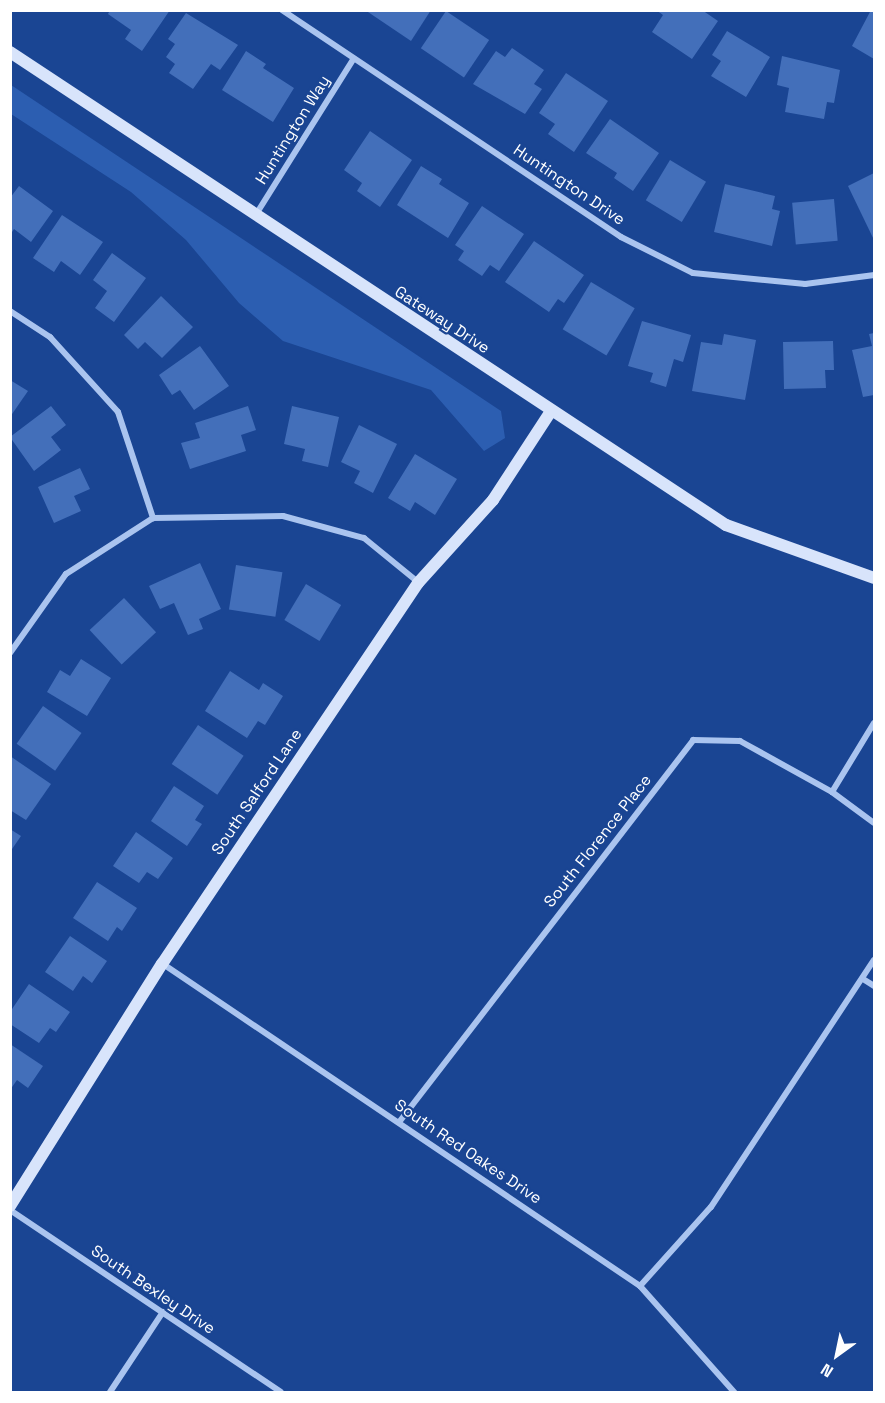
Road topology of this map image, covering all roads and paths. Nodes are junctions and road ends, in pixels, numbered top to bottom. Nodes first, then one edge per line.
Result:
1 (282, 10) edge
2 (10, 52) edge
3 (354, 58) junction
4 (255, 216) junction
5 (874, 275) edge
6 (10, 311) edge
7 (551, 411) junction
8 (153, 518) junction
9 (874, 578) edge
10 (418, 583) junction
11 (10, 653) edge
12 (874, 723) edge
13 (832, 792) junction
14 (874, 823) edge
15 (874, 960) edge
16 (162, 964) junction
17 (863, 979) junction
18 (874, 986) edge
19 (400, 1121) junction
20 (10, 1208) edge
21 (640, 1286) junction
22 (163, 1312) junction
23 (110, 1392) edge
24 (281, 1392) edge
25 (734, 1392) edge

1 - 3 street, Huntington Drive
2 - 4 street, Gateway Drive
3 - 4 street, Huntington Way
3 - 5 street, Huntington Drive
4 - 7 street, Gateway Drive
6 - 8 street
7 - 9 street, Gateway Drive
7 - 10 street, South Salford Lane
8 - 10 street
8 - 11 street
10 - 16 street, South Salford Lane
12 - 13 street
13 - 14 street, South Florence Place
13 - 19 street, South Florence Place
15 - 17 street
16 - 19 street, South Red Oakes Drive
16 - 20 street, South Salford Lane
17 - 18 street
17 - 21 street
19 - 21 street, South Red Oakes Drive
20 - 22 street, South Bexley Drive
21 - 25 street, South Red Oakes Drive
22 - 23 street
22 - 24 street, South Bexley Drive

